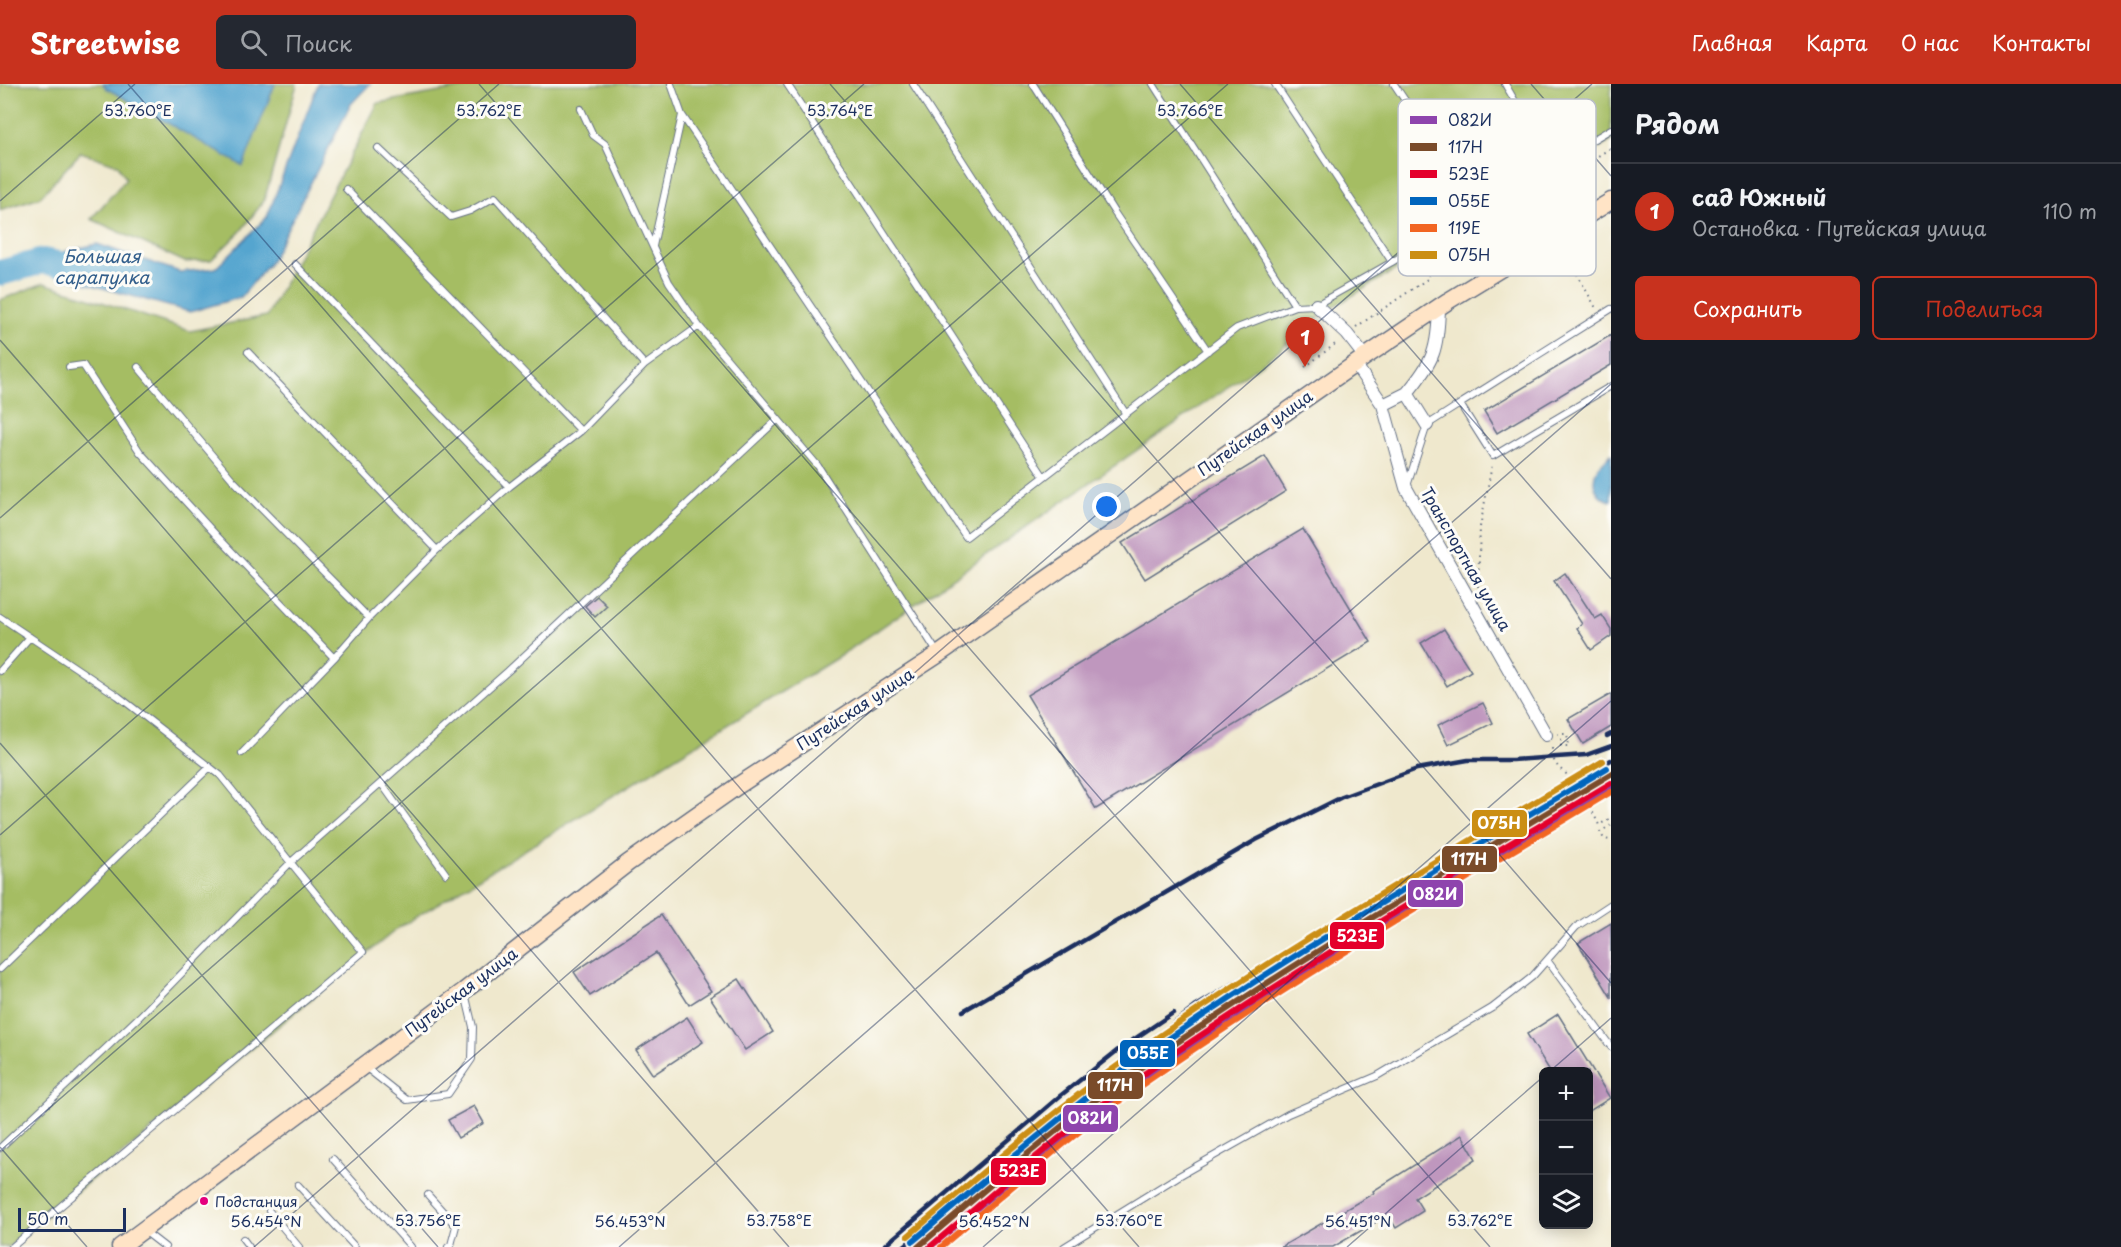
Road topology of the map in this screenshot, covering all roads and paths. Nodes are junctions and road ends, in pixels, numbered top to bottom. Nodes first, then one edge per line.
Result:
1 (671, 84) edge
2 (787, 84) edge
3 (913, 84) edge
4 (1033, 84) edge
5 (1153, 84) edge
6 (1275, 84) edge
7 (1394, 84) edge
8 (1504, 84) edge
9 (1404, 99) edge
10 (1513, 99) edge
11 (581, 109) dead end
12 (682, 115) junction
13 (1611, 129) edge
14 (1596, 138) edge
15 (378, 148) dead end
16 (1611, 148) edge
17 (1596, 157) edge
18 (346, 189) dead end
19 (1611, 201) edge
20 (1596, 210) edge
21 (652, 246) junction
22 (1398, 258) edge
23 (1392, 262) junction
24 (295, 264) dead end
25 (1429, 276) edge
26 (1489, 276) edge
27 (1577, 276) edge
28 (1316, 305) junction
29 (1295, 306) junction
30 (1439, 307) junction
31 (1611, 309) edge
32 (1600, 315) junction
33 (699, 326) junction
34 (1347, 334) junction
35 (1208, 351) junction
36 (248, 352) dead end
37 (1360, 360) junction
38 (645, 365) junction
39 (69, 367) dead end
40 (138, 367) dead end
41 (1305, 367) dead end
42 (1611, 386) edge
43 (1407, 393) junction
44 (1460, 404) junction
45 (1383, 405) junction
46 (1126, 414) junction
47 (778, 419) junction
48 (1427, 425) junction
49 (581, 431) junction
50 (1493, 456) junction
51 (1044, 477) junction
52 (509, 487) junction
53 (1407, 488) junction
54 (437, 550) junction
55 (1477, 610) junction
56 (0, 617) edge
57 (369, 618) junction
58 (30, 637) junction
59 (939, 654) junction
60 (334, 658) junction
61 (0, 671) edge
62 (1546, 735) joint
63 (242, 753) dead end
64 (210, 767) junction
65 (381, 783) junction
66 (1611, 823) edge
67 (1611, 840) edge
68 (291, 862) junction
69 (446, 874) dead end
70 (1611, 904) edge
71 (1547, 960) junction
72 (0, 969) edge
73 (464, 991) junction
74 (1611, 1047) edge
75 (364, 1066) junction
76 (0, 1148) edge
77 (333, 1159) dead end
78 (298, 1185) dead end
79 (428, 1195) dead end
80 (269, 1211) dead end
81 (143, 1230) junction
82 (243, 1239) dead end
83 (12, 1247) edge
84 (120, 1247) edge
85 (165, 1247) edge
86 (249, 1247) edge
87 (299, 1247) edge
88 (355, 1247) edge
89 (411, 1247) edge
90 (448, 1247) edge
91 (1065, 1247) edge

1 - 12 lane
2 - 51 lane
3 - 46 lane
4 - 35 lane
5 - 29 lane
6 - 23 lane
7 - 9 lane
8 - 10 lane
11 - 21 lane
12 - 21 lane
12 - 51 lane
13 - 14 lane
15 - 38 lane
16 - 17 path
18 - 49 lane
19 - 20 main road, Путейская улица
21 - 33 lane
22 - 23 lane
23 - 28 lane
24 - 52 lane
25 - 34 path
26 - 30 main road, Путейская улица
27 - 32 path
28 - 29 lane
28 - 34 street, Транспортная улица
29 - 35 lane
30 - 37 main road, Путейская улица
30 - 43 street
31 - 32 lane
32 - 44 lane
33 - 38 lane
33 - 47 lane
34 - 37 street, Транспортная улица
34 - 41 path
35 - 46 lane
36 - 54 lane
37 - 45 street, Транспортная улица
37 - 59 main road, Путейская улица
38 - 49 lane
39 - 60 lane
40 - 57 lane
42 - 50 lane
43 - 45 street
43 - 48 street
44 - 48 lane
44 - 50 lane
45 - 53 street, Транспортная улица
46 - 51 lane
47 - 59 lane
47 - 65 lane
48 - 53 lane
49 - 52 lane
50 - 55 path
52 - 54 lane
53 - 55 street, Транспортная улица
54 - 57 lane
55 - 62 street, Транспортная улица
56 - 58 lane
57 - 60 lane
58 - 61 lane
58 - 64 lane
59 - 73 main road, Путейская улица
60 - 63 lane
62 - 66 path
64 - 68 lane
64 - 72 lane
65 - 68 lane
65 - 69 lane
66 - 67 path
68 - 76 lane
68 - 83 lane
70 - 71 lane
71 - 74 lane
71 - 91 lane
73 - 75 main road, Путейская улица
73 - 75 lane
75 - 81 main road, Путейская улица
77 - 89 lane
78 - 88 lane
79 - 90 lane
80 - 87 lane
81 - 84 main road, Путейская улица
81 - 85 lane
82 - 86 lane

